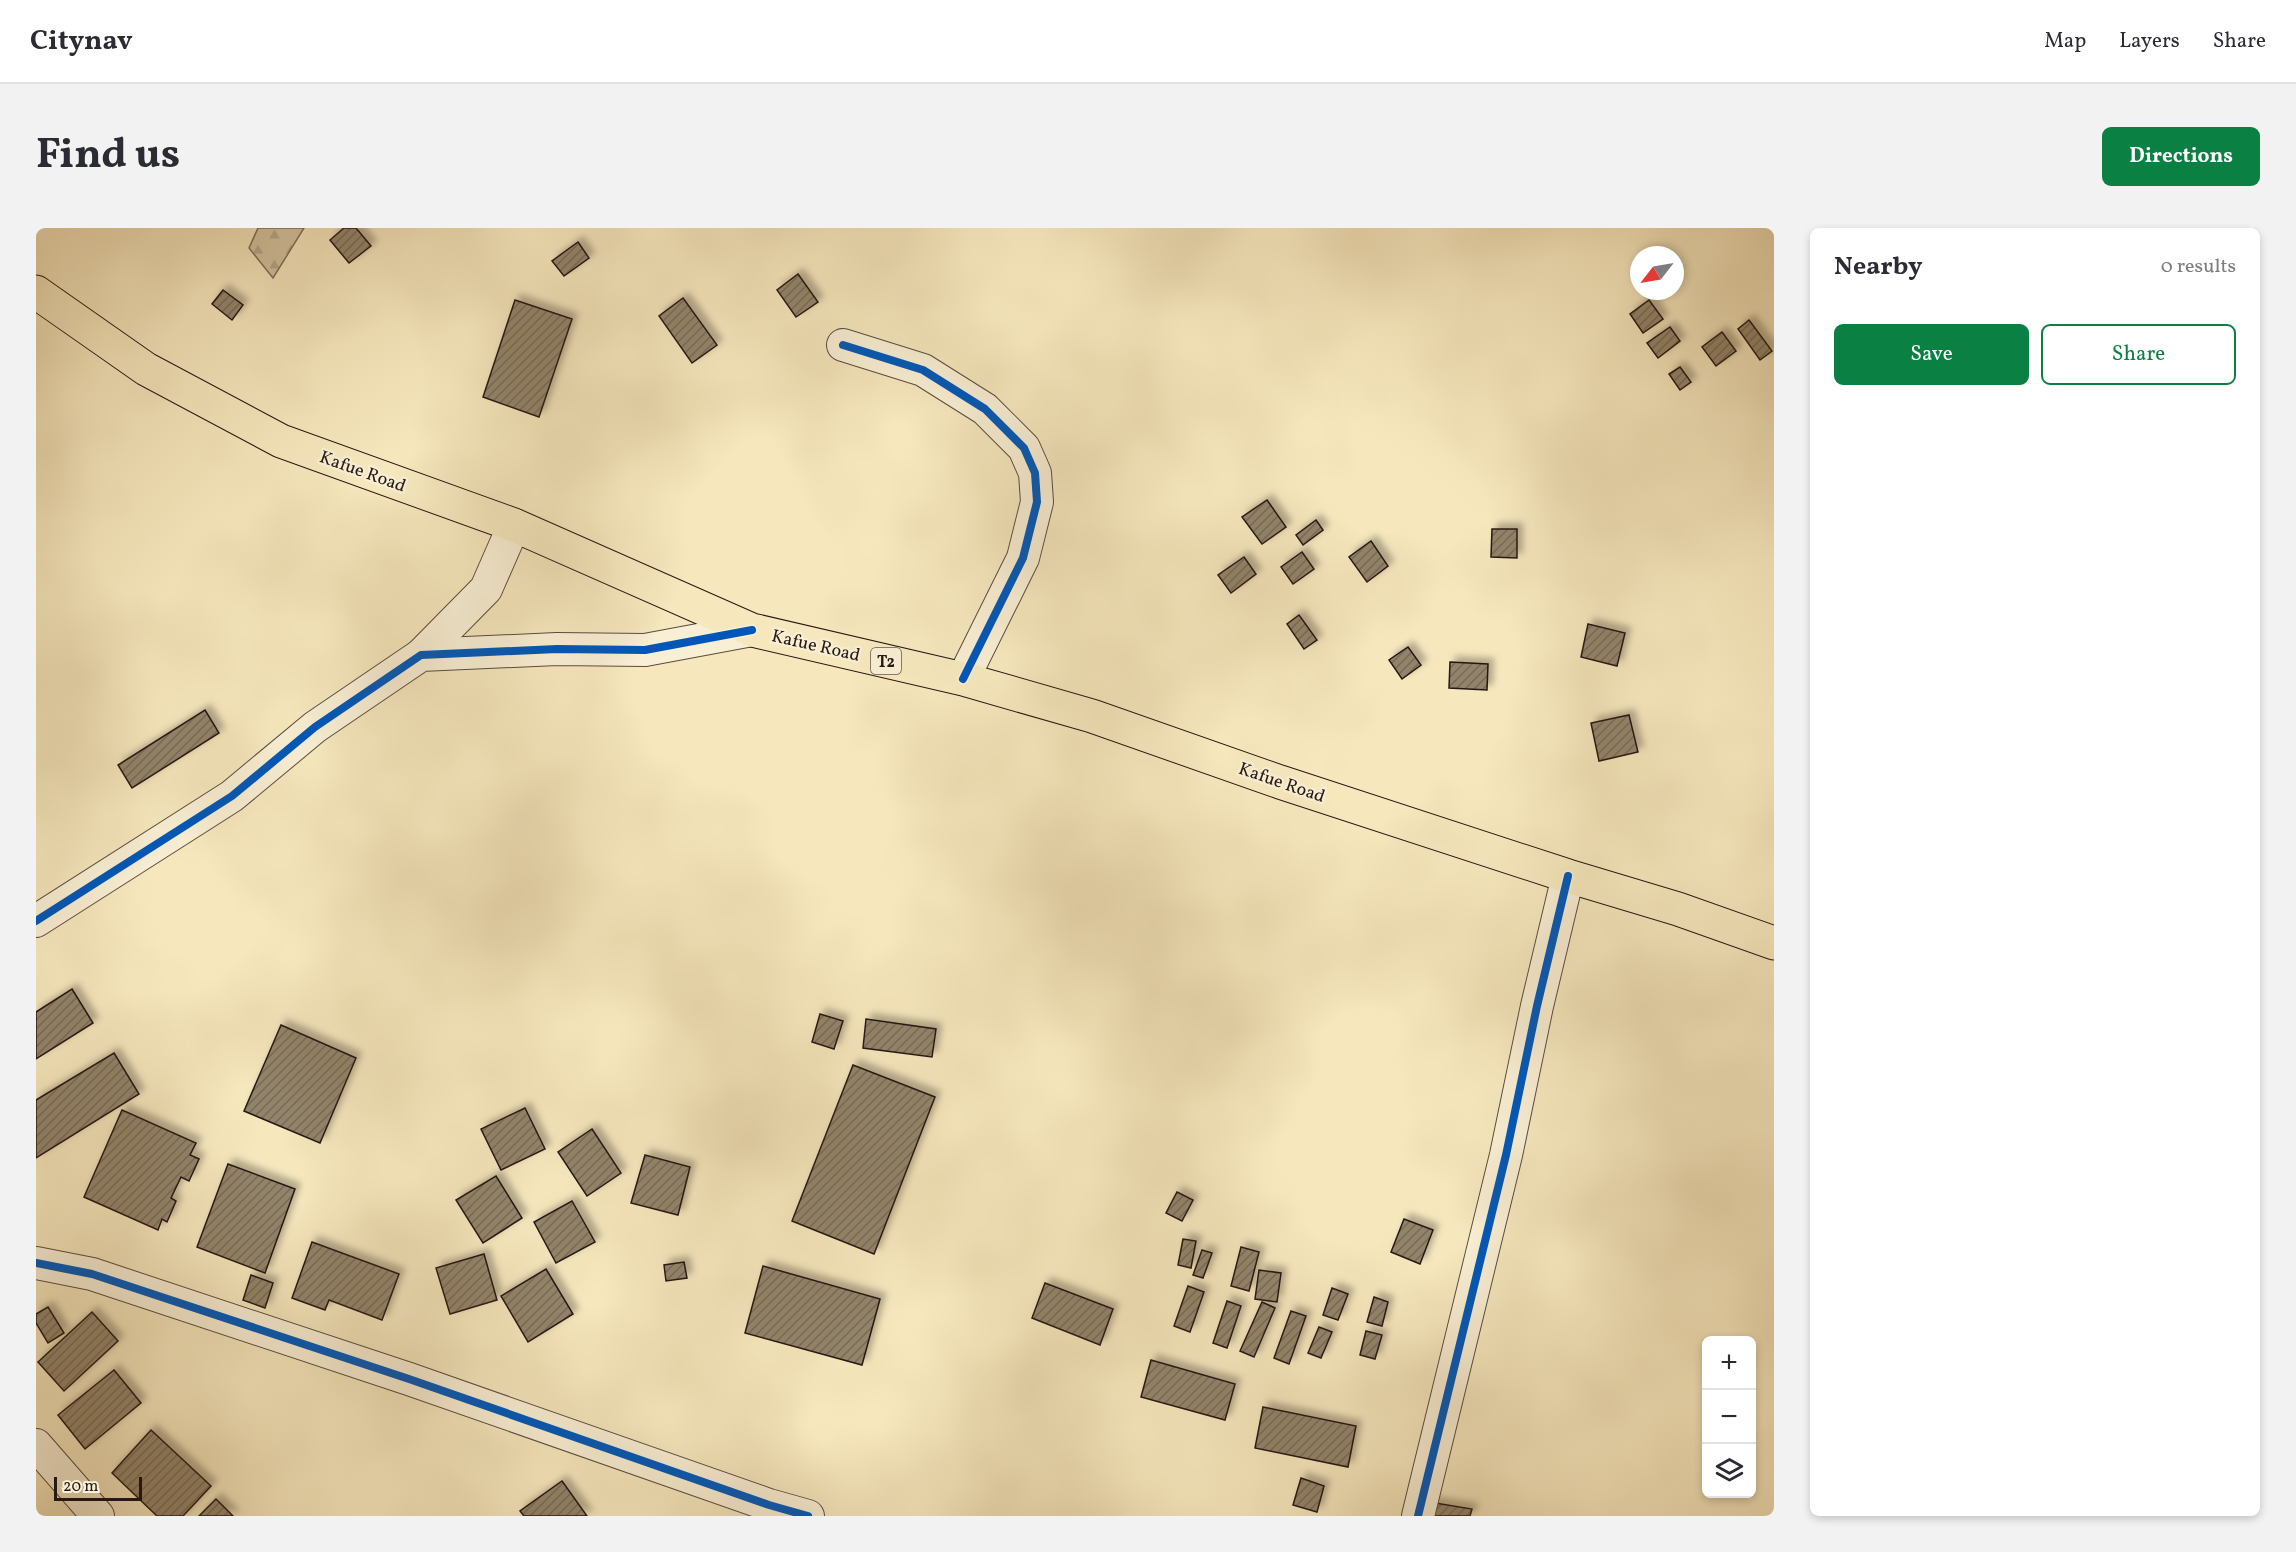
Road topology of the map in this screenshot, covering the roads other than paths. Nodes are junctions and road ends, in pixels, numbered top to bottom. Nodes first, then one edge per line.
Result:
1 (36, 292) edge
2 (843, 345) dead end
3 (514, 525) junction
4 (752, 630) junction
5 (421, 655) junction
6 (963, 679) junction
7 (1568, 876) junction
8 (36, 921) edge
9 (1774, 943) edge
10 (36, 1263) edge
11 (36, 1444) edge
12 (760, 1510) edge
13 (98, 1516) edge
14 (808, 1516) edge
15 (1418, 1516) edge

1 - 3 highway, Kafue Road / T2
2 - 6 street
3 - 4 highway, Kafue Road / T2
3 - 5 street
4 - 5 street
4 - 6 highway, Kafue Road / T2
5 - 8 street
6 - 7 highway, Kafue Road / T2
7 - 9 highway, Kafue Road / T2
7 - 15 street
10 - 12 street
11 - 13 street
12 - 14 street

